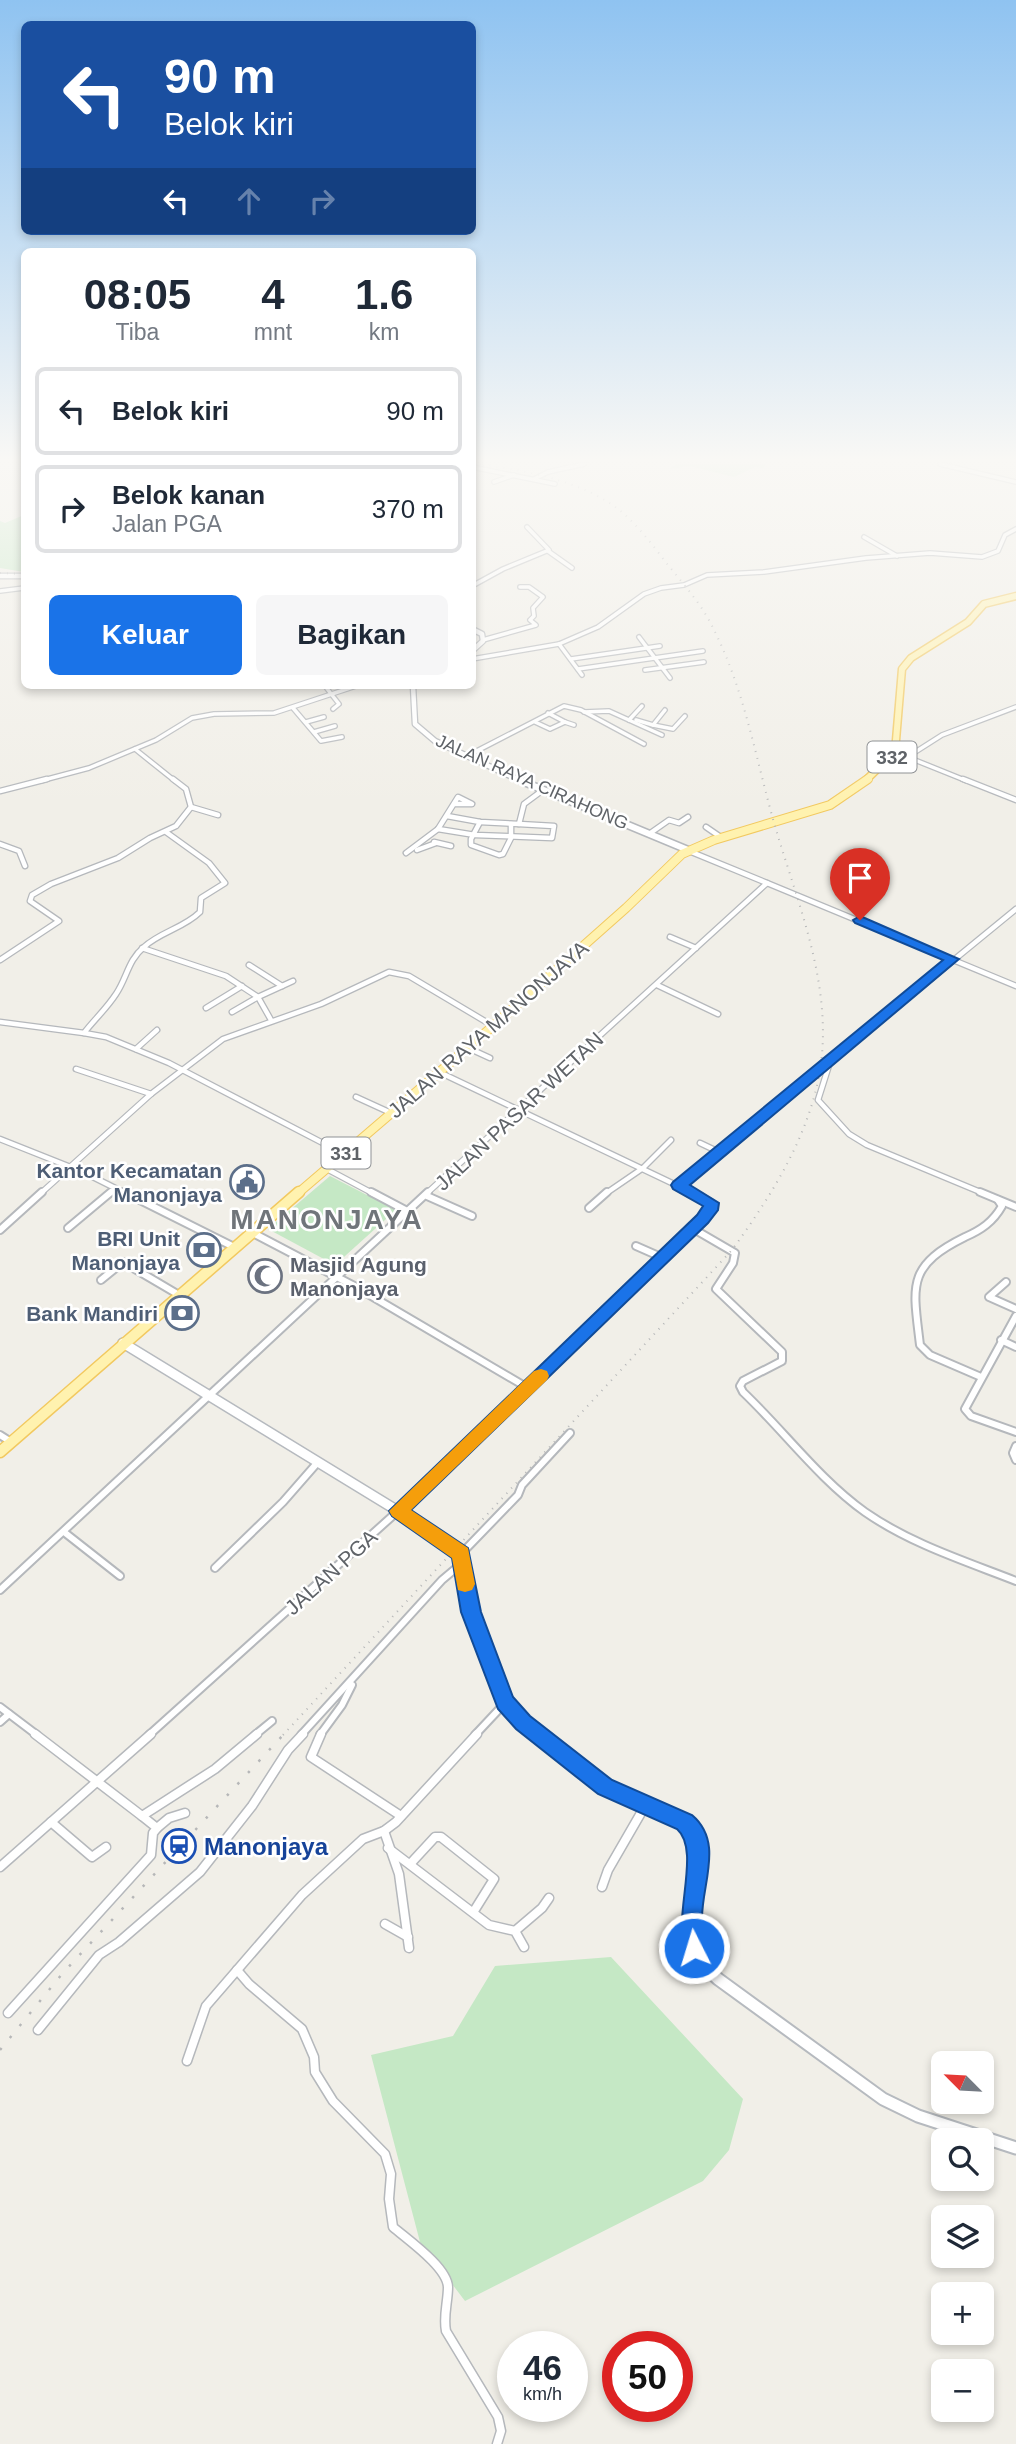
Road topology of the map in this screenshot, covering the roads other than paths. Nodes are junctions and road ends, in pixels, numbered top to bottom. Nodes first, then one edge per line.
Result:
1 (700, 578) edge
2 (520, 587) dead end
3 (21, 588) edge
4 (0, 592) edge
5 (1016, 596) edge
6 (476, 631) edge
7 (639, 637) dead end
8 (483, 639) junction
9 (559, 644) junction
10 (660, 646) dead end
11 (476, 648) edge
12 (647, 648) junction
13 (704, 650) dead end
14 (476, 658) edge
15 (655, 658) junction
16 (571, 659) junction
17 (704, 662) dead end
18 (662, 668) junction
19 (578, 669) junction
20 (645, 670) dead end
21 (582, 675) dead end
22 (670, 678) dead end
23 (327, 689) edge
24 (348, 689) edge
25 (413, 689) edge
26 (331, 695) junction
27 (642, 706) dead end
28 (1016, 707) edge
29 (293, 708) junction
30 (333, 709) dead end
31 (665, 710) dead end
32 (584, 712) junction
33 (548, 713) junction
34 (685, 716) dead end
35 (324, 717) dead end
36 (630, 719) junction
37 (306, 722) junction
38 (535, 722) junction
39 (565, 722) junction
40 (575, 725) dead end
41 (653, 725) junction
42 (335, 726) dead end
43 (314, 732) junction
44 (662, 735) dead end
45 (342, 737) dead end
46 (644, 744) dead end
47 (135, 749) junction
48 (895, 752) junction
49 (467, 756) junction
50 (909, 756) junction
51 (0, 790) edge
52 (543, 790) junction
53 (1016, 800) edge
54 (455, 804) dead end
55 (191, 807) junction
56 (218, 815) dead end
57 (447, 816) junction
58 (495, 816) dead end
59 (688, 817) dead end
60 (480, 822) junction
61 (494, 822) junction
62 (512, 824) junction
63 (519, 824) junction
64 (527, 824) junction
65 (706, 827) dead end
66 (438, 829) junction
67 (166, 832) junction
68 (649, 834) junction
69 (475, 835) junction
70 (511, 838) junction
71 (526, 838) junction
72 (722, 838) junction
73 (427, 840) junction
74 (436, 843) junction
75 (0, 844) edge
76 (451, 846) dead end
77 (688, 850) junction
78 (26, 866) dead end
79 (767, 883) junction
80 (1016, 909) edge
81 (670, 937) dead end
82 (142, 948) junction
83 (696, 948) junction
84 (952, 959) junction
85 (0, 960) edge
86 (249, 965) dead end
87 (293, 981) dead end
88 (657, 985) junction
89 (242, 986) junction
90 (282, 986) junction
91 (1016, 986) edge
92 (258, 997) junction
93 (206, 1008) dead end
94 (232, 1012) dead end
95 (718, 1014) dead end
96 (271, 1020) junction
97 (0, 1022) edge
98 (493, 1026) junction
99 (157, 1030) dead end
100 (84, 1033) junction
101 (466, 1047) junction
102 (136, 1049) junction
103 (490, 1058) dead end
104 (831, 1059) junction
105 (76, 1069) dead end
106 (179, 1071) junction
107 (439, 1072) junction
108 (151, 1094) junction
109 (356, 1097) dead end
110 (519, 1110) junction
111 (391, 1113) junction
112 (0, 1139) edge
113 (671, 1140) dead end
114 (700, 1143) dead end
115 (719, 1152) junction
116 (344, 1154) junction
117 (71, 1166) junction
118 (643, 1168) junction
119 (327, 1170) junction
120 (679, 1185) junction
121 (116, 1189) junction
122 (427, 1196) junction
123 (998, 1200) junction
124 (1016, 1207) edge
125 (589, 1208) dead end
126 (407, 1212) junction
127 (472, 1216) dead end
128 (68, 1228) dead end
129 (692, 1228) junction
130 (0, 1230) edge
131 (252, 1232) junction
132 (636, 1246) dead end
133 (234, 1247) junction
134 (661, 1257) junction
135 (337, 1278) junction
136 (100, 1280) dead end
137 (1006, 1282) dead end
138 (178, 1294) junction
139 (1016, 1309) edge
140 (1016, 1317) edge
141 (1001, 1340) junction
142 (123, 1343) junction
143 (1016, 1347) edge
144 (981, 1377) junction
145 (528, 1388) junction
146 (209, 1396) junction
147 (1016, 1432) edge
148 (570, 1433) dead end
149 (0, 1435) edge
150 (12, 1442) junction
151 (1016, 1447) edge
152 (0, 1452) edge
153 (1016, 1460) edge
154 (317, 1462) junction
155 (398, 1511) junction
156 (64, 1532) junction
157 (461, 1559) junction
158 (215, 1568) dead end
159 (120, 1576) dead end
160 (1016, 1581) edge
161 (0, 1590) edge
162 (355, 1679) junction
163 (505, 1703) junction
164 (0, 1707) edge
165 (9, 1714) junction
166 (272, 1721) dead end
167 (0, 1722) edge
168 (97, 1783) junction
169 (645, 1806) junction
170 (185, 1813) dead end
171 (401, 1815) junction
172 (142, 1816) junction
173 (51, 1822) junction
174 (157, 1828) junction
175 (384, 1831) junction
176 (106, 1847) dead end
177 (388, 1848) junction
178 (411, 1863) junction
179 (0, 1867) edge
180 (602, 1888) dead end
181 (549, 1898) dead end
182 (474, 1911) junction
183 (385, 1924) dead end
184 (515, 1931) junction
185 (408, 1937) junction
186 (523, 1947) dead end
187 (409, 1948) dead end
188 (237, 1970) junction
189 (8, 2013) dead end
190 (38, 2030) dead end
191 (187, 2061) dead end
192 (1016, 2148) edge
193 (497, 2444) edge

1 - 9 street
2 - 8 street
3 - 4 street
5 - 48 main road, 332
6 - 8 street
7 - 12 street
8 - 11 street
9 - 14 street
9 - 16 street
10 - 12 street
12 - 15 street
12 - 16 street
13 - 15 street
15 - 18 street
15 - 19 street
16 - 19 street
17 - 18 street
18 - 20 street
18 - 22 street
19 - 21 street
23 - 26 street
24 - 26 street
25 - 49 street, JALAN RAYA CIRAHONG
26 - 29 street
26 - 30 street
27 - 36 street
28 - 50 street
29 - 37 street
29 - 47 street
31 - 41 street
32 - 33 street
32 - 36 street
32 - 46 street
33 - 38 street
33 - 39 street
34 - 41 street
35 - 37 street
36 - 41 street
36 - 44 street
37 - 43 street
38 - 39 street
38 - 49 street
39 - 40 street
42 - 43 street
43 - 45 street
47 - 51 street
47 - 55 street
48 - 50 street
48 - 72 main road, 332
49 - 52 street, JALAN RAYA CIRAHONG
50 - 53 street
52 - 63 street
52 - 68 street, JALAN RAYA CIRAHONG
54 - 57 street
55 - 56 street
55 - 67 street
57 - 60 street
57 - 66 street
58 - 61 street
59 - 68 street
60 - 61 street
60 - 69 street
61 - 62 street
62 - 63 street
62 - 70 street
63 - 64 street
64 - 71 street
64 - 71 street
65 - 72 street
66 - 69 street
66 - 73 street
67 - 82 street
67 - 85 street
68 - 77 street, JALAN RAYA CIRAHONG
69 - 70 street
69 - 70 street
70 - 71 street
72 - 77 main road, 332
73 - 74 street
73 - 74 street
74 - 76 street
75 - 78 street
77 - 79 street
77 - 98 main road, JALAN RAYA MANONJAYA / 331
79 - 83 street, JALAN PASAR WETAN
79 - 84 street
80 - 84 street
81 - 83 street
82 - 89 street
82 - 100 street
83 - 88 street, JALAN PASAR WETAN
84 - 91 street
84 - 104 street
86 - 90 street
87 - 90 street
88 - 95 street
88 - 110 street, JALAN PASAR WETAN
89 - 92 street
89 - 93 street
90 - 92 street
92 - 94 street
92 - 96 street
96 - 98 street
96 - 106 street
97 - 100 street
98 - 101 main road, JALAN RAYA MANONJAYA / 331
99 - 102 street
100 - 102 street
101 - 103 street
101 - 107 main road, JALAN RAYA MANONJAYA / 331
102 - 106 street
104 - 115 street
104 - 123 street
105 - 108 street
106 - 108 street
106 - 116 street
107 - 110 street
107 - 111 main road, JALAN RAYA MANONJAYA / 331
108 - 117 street
109 - 111 street
110 - 118 street
110 - 122 street, JALAN PASAR WETAN
111 - 116 main road, JALAN RAYA MANONJAYA / 331
112 - 117 street
113 - 118 street
114 - 115 street
115 - 120 street
116 - 119 main road, JALAN RAYA MANONJAYA / 331
117 - 121 street
117 - 130 street
118 - 120 street
118 - 125 street
119 - 126 street
119 - 131 main road, JALAN RAYA MANONJAYA / 331
120 - 129 street, JALAN PGA
121 - 128 street
121 - 133 street
122 - 126 street, JALAN PASAR WETAN
122 - 127 street
123 - 124 street
123 - 144 street
126 - 135 street, JALAN PASAR WETAN
129 - 134 street, JALAN PGA
129 - 160 street
131 - 133 main road, JALAN RAYA MANONJAYA / 331
131 - 135 street
132 - 134 street
133 - 138 main road, JALAN RAYA MANONJAYA / 331
134 - 145 street, JALAN PGA
135 - 145 street
135 - 146 street, JALAN PASAR WETAN
136 - 138 street
137 - 139 street
138 - 142 main road, JALAN RAYA MANONJAYA / 331
140 - 141 street
141 - 143 street
141 - 144 street
142 - 146 main road
142 - 150 main road, JALAN RAYA MANONJAYA / 331
144 - 147 street
145 - 155 street, JALAN PGA
146 - 154 main road
146 - 156 street, JALAN PASAR WETAN
148 - 157 street
149 - 150 street
150 - 152 main road, JALAN RAYA MANONJAYA / 331
151 - 153 street
154 - 155 main road
154 - 158 street
155 - 157 main road
155 - 168 street, JALAN PGA
156 - 159 street
156 - 161 street, JALAN PASAR WETAN
157 - 162 street
157 - 163 main road
162 - 171 street
162 - 190 street
163 - 169 main road
163 - 171 street
164 - 165 street
165 - 167 street
165 - 168 street
166 - 172 street
168 - 172 street
168 - 173 street, JALAN PGA
169 - 180 street
169 - 192 main road
170 - 174 street
171 - 175 street
172 - 174 street
173 - 176 street
173 - 179 street, JALAN PGA
174 - 189 street
175 - 177 street
175 - 188 street
177 - 178 street
177 - 185 street
178 - 182 street
178 - 182 street
181 - 184 street
182 - 184 street
183 - 185 street
184 - 186 street
185 - 187 street
188 - 191 street
188 - 193 street

